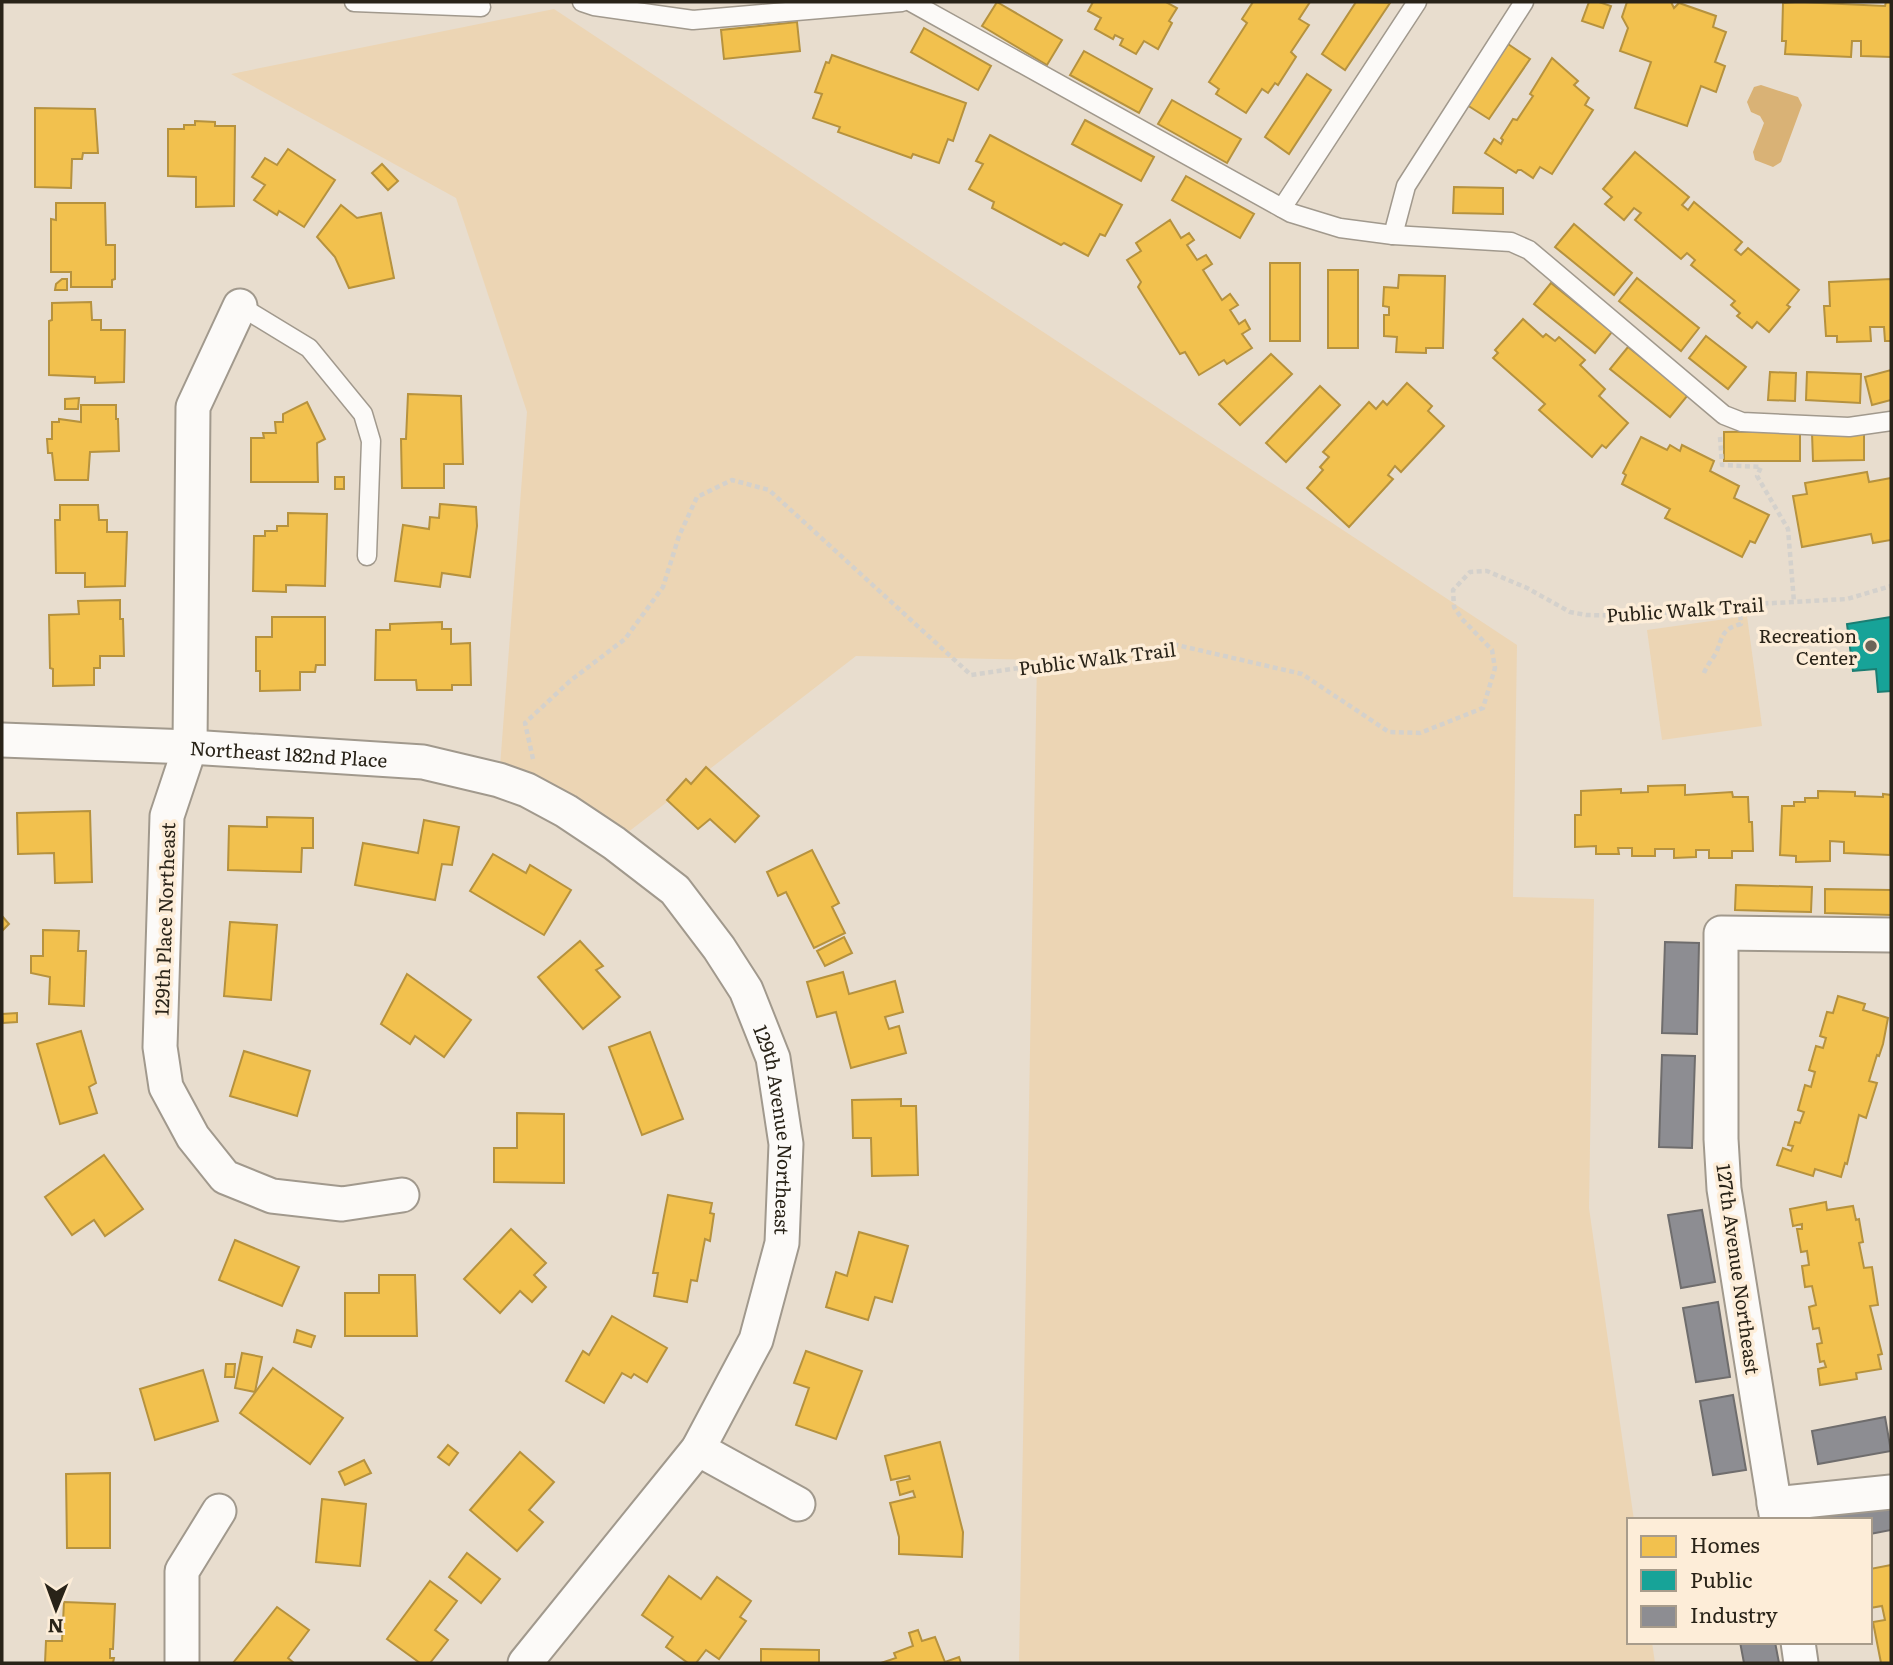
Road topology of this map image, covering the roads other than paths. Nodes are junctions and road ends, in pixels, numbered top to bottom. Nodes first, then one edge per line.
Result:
1 (354, 2) edge
2 (582, 2) edge
3 (902, 2) edge
4 (911, 2) edge
5 (1417, 2) edge
6 (1524, 2) edge
7 (481, 6) dead end
8 (1282, 208) junction
9 (1393, 234) junction
10 (240, 306) joint
11 (1891, 421) edge
12 (367, 556) dead end
13 (2, 740) edge
14 (190, 747) junction
15 (566, 811) joint
16 (1891, 934) edge
17 (402, 1195) dead end
18 (698, 1449) junction
19 (1891, 1492) edge
20 (798, 1504) dead end
21 (219, 1511) dead end
22 (1776, 1512) edge
23 (1798, 1644) edge
24 (182, 1663) edge
25 (526, 1663) edge
26 (1801, 1663) edge

1 - 7 lane
2 - 3 lane
4 - 8 lane
5 - 8 lane
6 - 9 lane
8 - 9 lane
9 - 11 lane
10 - 12 lane
10 - 14 street, 129th Place Northeast
13 - 14 street, Northeast 182nd Place
14 - 15 street, Northeast 182nd Place
14 - 17 street, 129th Place Northeast
15 - 18 street, 129th Avenue Northeast
16 - 22 street, 127th Avenue Northeast
18 - 20 street
18 - 25 street, 129th Avenue Northeast
19 - 22 street
21 - 24 street
23 - 26 street

